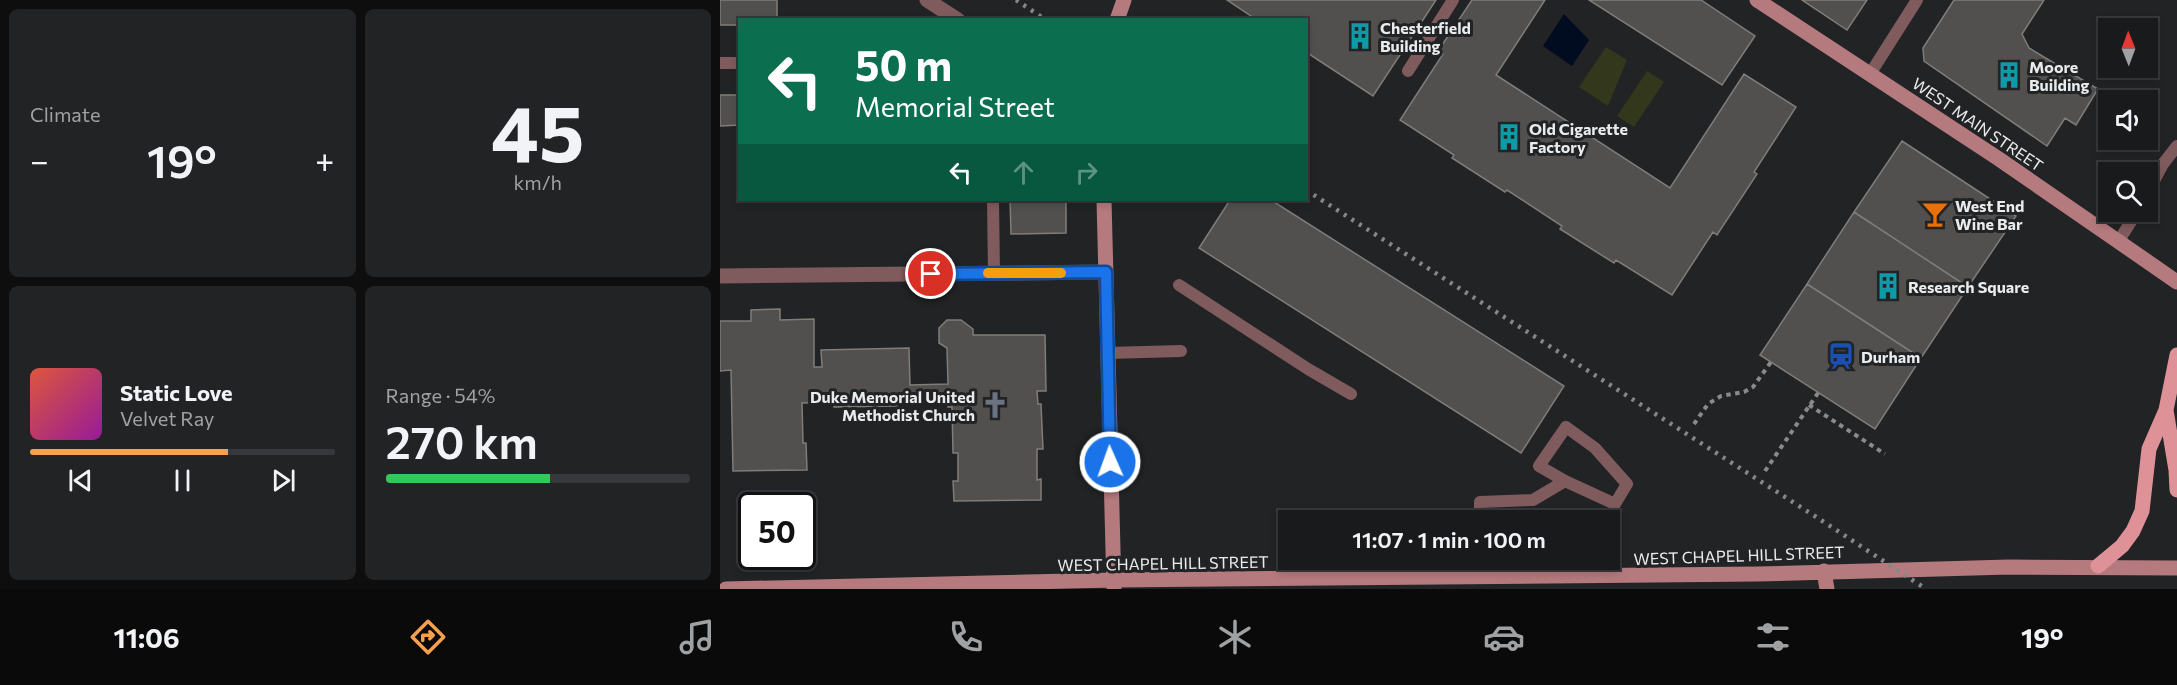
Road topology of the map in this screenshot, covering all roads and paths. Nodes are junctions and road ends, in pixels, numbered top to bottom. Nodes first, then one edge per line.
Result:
1 (927, 0) edge
2 (1453, 0) edge
3 (1757, 0) edge
4 (1917, 0) edge
5 (955, 18) edge
6 (720, 63) edge
7 (738, 63) edge
8 (1408, 71) dead end
9 (1870, 74) junction
10 (2177, 146) edge
11 (2158, 174) edge
12 (993, 201) edge
13 (1104, 201) edge
14 (2131, 222) edge
15 (2118, 242) junction
16 (1106, 272) junction
17 (994, 273) junction
18 (720, 276) edge
19 (2177, 282) edge
20 (1179, 285) dead end
21 (1181, 351) dead end
22 (1107, 353) junction
23 (2177, 355) edge
24 (1771, 362) dead end
25 (1818, 393) dead end
26 (1351, 394) dead end
27 (1809, 405) junction
28 (2166, 410) junction
29 (1694, 424) dead end
30 (1885, 454) dead end
31 (1765, 471) dead end
32 (1565, 481) junction
33 (2177, 490) edge
34 (1480, 510) edge
35 (2098, 566) junction
36 (2177, 568) edge
37 (1479, 570) edge
38 (1824, 571) junction
39 (1479, 578) junction
40 (1502, 583) edge
41 (1114, 585) edge
42 (726, 589) edge
43 (1827, 589) edge

1 - 5 street
2 - 8 lane
3 - 9 main road, WEST MAIN STREET
4 - 9 lane
6 - 7 lane
9 - 15 main road, WEST MAIN STREET
10 - 11 lane
12 - 17 lane
13 - 16 main road
14 - 15 lane
15 - 19 main road, WEST MAIN STREET
16 - 17 street
16 - 22 main road
17 - 18 street
20 - 26 lane
21 - 22 lane
22 - 41 main road
23 - 28 main road
24 - 29 path
25 - 27 path
27 - 30 path
27 - 31 path
28 - 33 main road
28 - 35 main road
32 - 32 lane
32 - 34 lane
35 - 36 main road, WEST CHAPEL HILL STREET
35 - 38 main road, WEST CHAPEL HILL STREET
37 - 39 lane
38 - 40 main road, WEST CHAPEL HILL STREET
38 - 43 main road
39 - 40 main road, WEST CHAPEL HILL STREET
39 - 41 main road, WEST CHAPEL HILL STREET
41 - 42 main road, WEST CHAPEL HILL STREET

